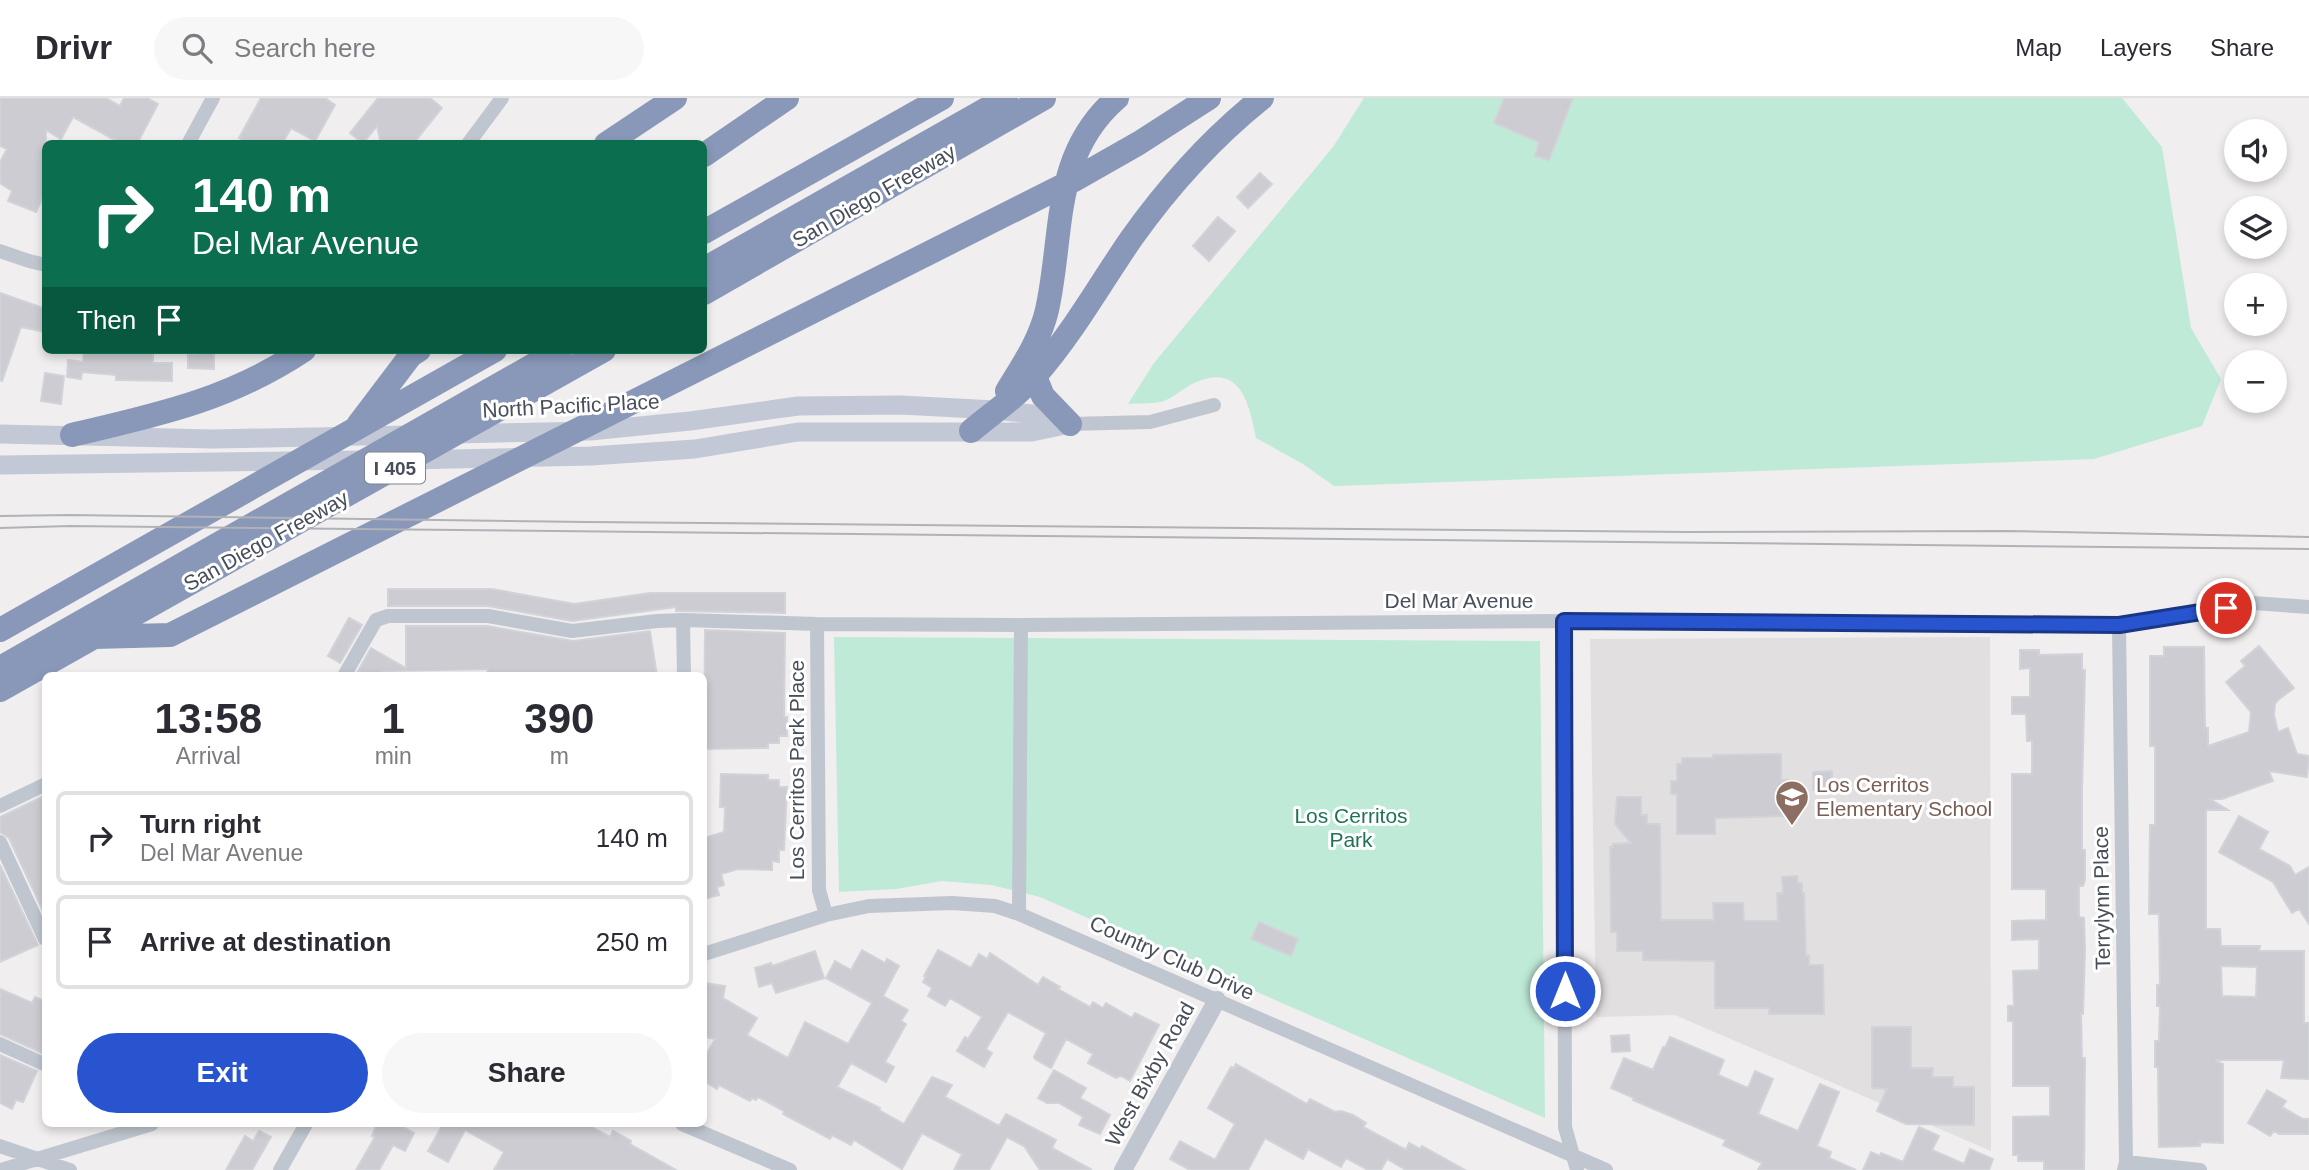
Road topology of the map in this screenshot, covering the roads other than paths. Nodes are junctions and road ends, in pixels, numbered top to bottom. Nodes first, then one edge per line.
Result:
1 (212, 98) edge
2 (502, 98) edge
3 (657, 98) edge
4 (675, 98) edge
5 (787, 98) edge
6 (942, 98) edge
7 (982, 98) edge
8 (1006, 98) edge
9 (1044, 98) edge
10 (1117, 98) edge
11 (1209, 98) edge
12 (1262, 98) edge
13 (190, 140) edge
14 (471, 140) edge
15 (603, 140) edge
16 (612, 140) edge
17 (707, 153) edge
18 (707, 230) edge
19 (0, 251) edge
20 (707, 255) edge
21 (42, 264) edge
22 (707, 268) edge
23 (707, 291) edge
24 (298, 354) edge
25 (414, 354) edge
26 (529, 354) edge
27 (595, 355) edge
28 (1031, 367) junction
29 (1214, 405) dead end
30 (995, 410) junction
31 (1070, 424) junction
32 (971, 431) junction
33 (0, 434) edge
34 (351, 434) junction
35 (72, 435) junction
36 (0, 465) edge
37 (2309, 607) edge
38 (683, 620) junction
39 (1564, 621) junction
40 (817, 624) junction
41 (1021, 625) junction
42 (2119, 625) junction
43 (0, 631) edge
44 (94, 637) junction
45 (0, 653) edge
46 (0, 668) edge
47 (346, 672) edge
48 (684, 672) edge
49 (0, 690) edge
50 (42, 786) edge
51 (0, 806) edge
52 (0, 842) edge
53 (1019, 914) junction
54 (826, 915) junction
55 (42, 933) edge
56 (707, 953) edge
57 (1217, 1000) junction
58 (0, 1044) edge
59 (42, 1063) edge
60 (142, 1127) edge
61 (304, 1127) edge
62 (689, 1127) edge
63 (0, 1146) edge
64 (1572, 1156) junction
65 (40, 1158) junction
66 (2125, 1166) edge
67 (1, 1170) edge
68 (70, 1170) edge
69 (280, 1170) edge
70 (790, 1170) edge
71 (1123, 1170) edge
72 (1577, 1170) edge
73 (1606, 1170) edge
74 (2200, 1170) edge

1 - 13 street
2 - 14 street
3 - 15 highway
4 - 16 highway
5 - 17 highway
6 - 18 highway
7 - 20 highway
8 - 22 highway
9 - 23 highway, San Diego Freeway
10 - 28 highway
11 - 44 highway
12 - 28 highway
19 - 21 street
24 - 35 highway
25 - 34 highway
26 - 34 highway, I 405
26 - 45 highway
26 - 46 highway
27 - 44 highway, San Diego Freeway / I 405
28 - 30 highway
28 - 31 highway
29 - 31 street, North Pacific Place
30 - 31 main road, North Pacific Place
30 - 32 highway
30 - 35 main road, North Pacific Place
31 - 32 main road, North Pacific Place
32 - 36 main road, North Pacific Place
33 - 35 main road, North Pacific Place
34 - 43 highway, I 405
37 - 42 street, Del Mar Avenue
38 - 40 street
38 - 47 street
38 - 48 street
39 - 41 street, Del Mar Avenue
39 - 42 street, Del Mar Avenue
39 - 64 street
40 - 41 street, Del Mar Avenue
40 - 54 street, Los Cerritos Park Place
41 - 53 street
42 - 66 street, Terrylynn Place
44 - 49 highway, San Diego Freeway / I 405
50 - 51 street
52 - 55 street
53 - 54 street, Country Club Drive
53 - 57 street, Country Club Drive
54 - 56 street, Country Club Drive
57 - 64 street, Country Club Drive
57 - 71 street, West Bixby Road
58 - 59 street
60 - 65 street
61 - 69 street
62 - 70 street
63 - 65 street
64 - 72 street
64 - 73 street, Country Club Drive
65 - 67 street
65 - 68 street
66 - 74 street

